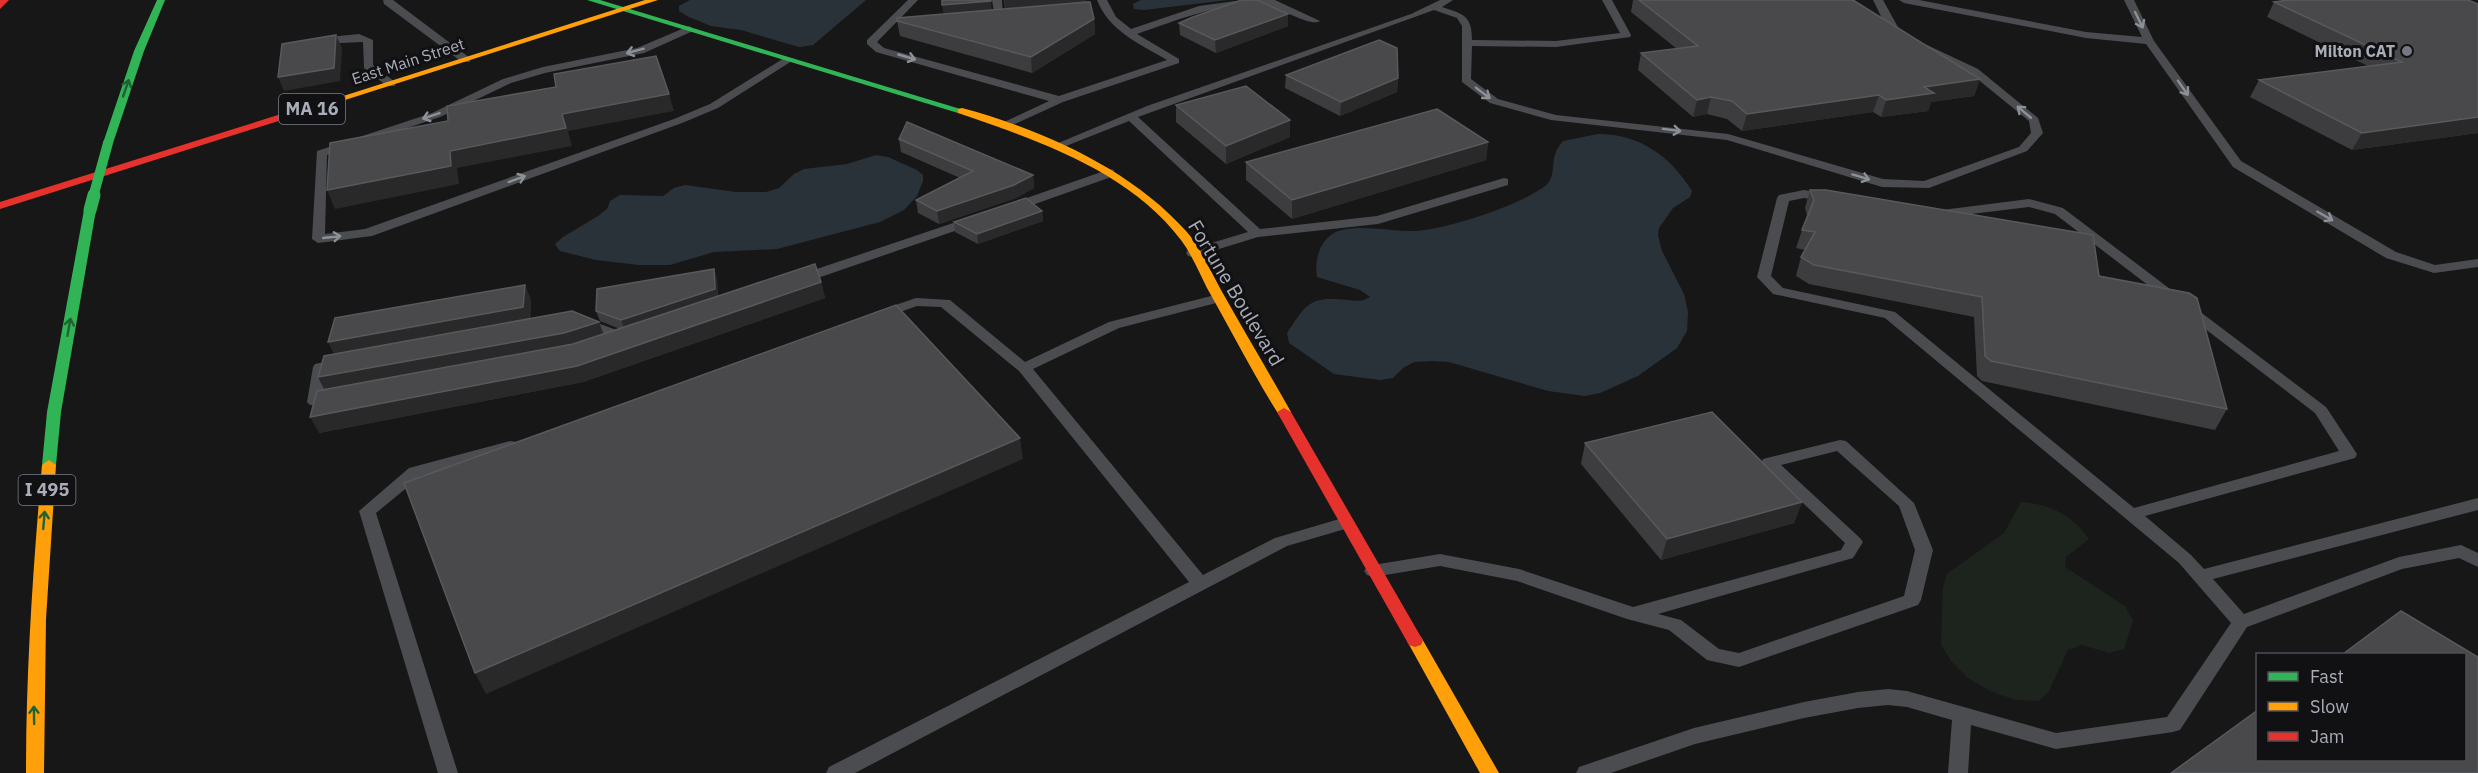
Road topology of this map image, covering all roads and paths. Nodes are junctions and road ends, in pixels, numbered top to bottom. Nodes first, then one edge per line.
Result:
1 (5, 0) edge
2 (161, 0) edge
3 (388, 0) edge
4 (591, 0) edge
5 (654, 0) edge
6 (913, 0) edge
7 (997, 0) edge
8 (1448, 0) edge
9 (1607, 0) edge
10 (1878, 0) edge
11 (1904, 0) edge
12 (2129, 0) edge
13 (0, 6) edge
14 (1100, 7) edge
15 (1433, 8) junction
16 (624, 10) junction
17 (1012, 17) edge
18 (1000, 18) junction
19 (988, 19) edge
20 (1314, 21) dead end
21 (907, 26) edge
22 (883, 28) junction
23 (689, 29) junction
24 (1129, 33) junction
25 (2149, 40) junction
26 (304, 42) edge
27 (1467, 42) junction
28 (790, 59) junction
29 (466, 60) junction
30 (391, 84) junction
31 (1059, 100) junction
32 (1130, 116) junction
33 (1004, 126) junction
34 (1057, 146) junction
35 (1110, 173) junction
36 (1504, 182) dead end
37 (1849, 201) edge
38 (0, 206) edge
39 (1927, 215) edge
40 (1257, 233) junction
41 (1193, 253) junction
42 (2478, 263) edge
43 (792, 282) edge
44 (1219, 298) junction
45 (567, 322) edge
46 (860, 322) edge
47 (604, 345) edge
48 (355, 360) edge
49 (1024, 368) junction
50 (350, 395) edge
51 (527, 440) edge
52 (2478, 504) edge
53 (2129, 515) junction
54 (1346, 523) junction
55 (2478, 561) edge
56 (1373, 572) junction
57 (2200, 576) junction
58 (1200, 584) junction
59 (1633, 614) junction
60 (2241, 622) junction
61 (1962, 715) junction
62 (35, 773) edge
63 (448, 773) edge
64 (836, 773) edge
65 (1490, 773) edge
66 (1586, 773) edge
67 (1959, 773) edge

1 - 13 main road
62 -> 2 main road, I 495, bridge
3 - 29 lane
4 - 16 main road, Fortune Boulevard
5 - 16 main road, East Main Street / MA 16
6 - 22 lane
7 - 18 lane
8 - 15 lane
9 - 27 lane
27 -> 10 lane
11 - 25 lane
12 -> 25 lane
14 - 24 lane
15 - 27 lane
15 - 32 lane
16 - 23 main road, Fortune Boulevard
16 - 29 main road, East Main Street / MA 16
17 - 18 lane
18 - 19 lane
20 - 24 lane
21 - 22 lane
22 -> 31 lane
23 - 28 main road, Fortune Boulevard
23 -> 28 lane
24 - 31 lane
25 -> 42 lane
26 - 30 lane
28 - 33 main road, Fortune Boulevard
29 - 30 main road, East Main Street / MA 16
30 - 38 main road, East Main Street / MA 16
31 - 33 lane
32 - 34 lane
32 - 40 lane
33 - 34 main road, Fortune Boulevard
34 - 35 main road, Fortune Boulevard
35 - 41 main road, Fortune Boulevard
35 - 43 lane
36 - 40 lane
37 - 53 lane
39 - 53 lane
40 - 41 lane
41 - 44 main road, Fortune Boulevard
44 - 49 lane
44 - 54 main road, Fortune Boulevard
45 - 47 lane
46 - 49 lane
48 - 50 lane
49 - 58 lane
51 - 63 lane
52 - 57 lane
53 - 57 lane
54 - 56 main road, Fortune Boulevard
54 - 58 lane
55 - 60 lane
56 - 59 lane
56 - 65 main road, Fortune Boulevard
57 - 60 lane
58 - 64 lane
59 - 59 lane
60 - 61 lane
61 - 66 lane
61 - 67 lane

